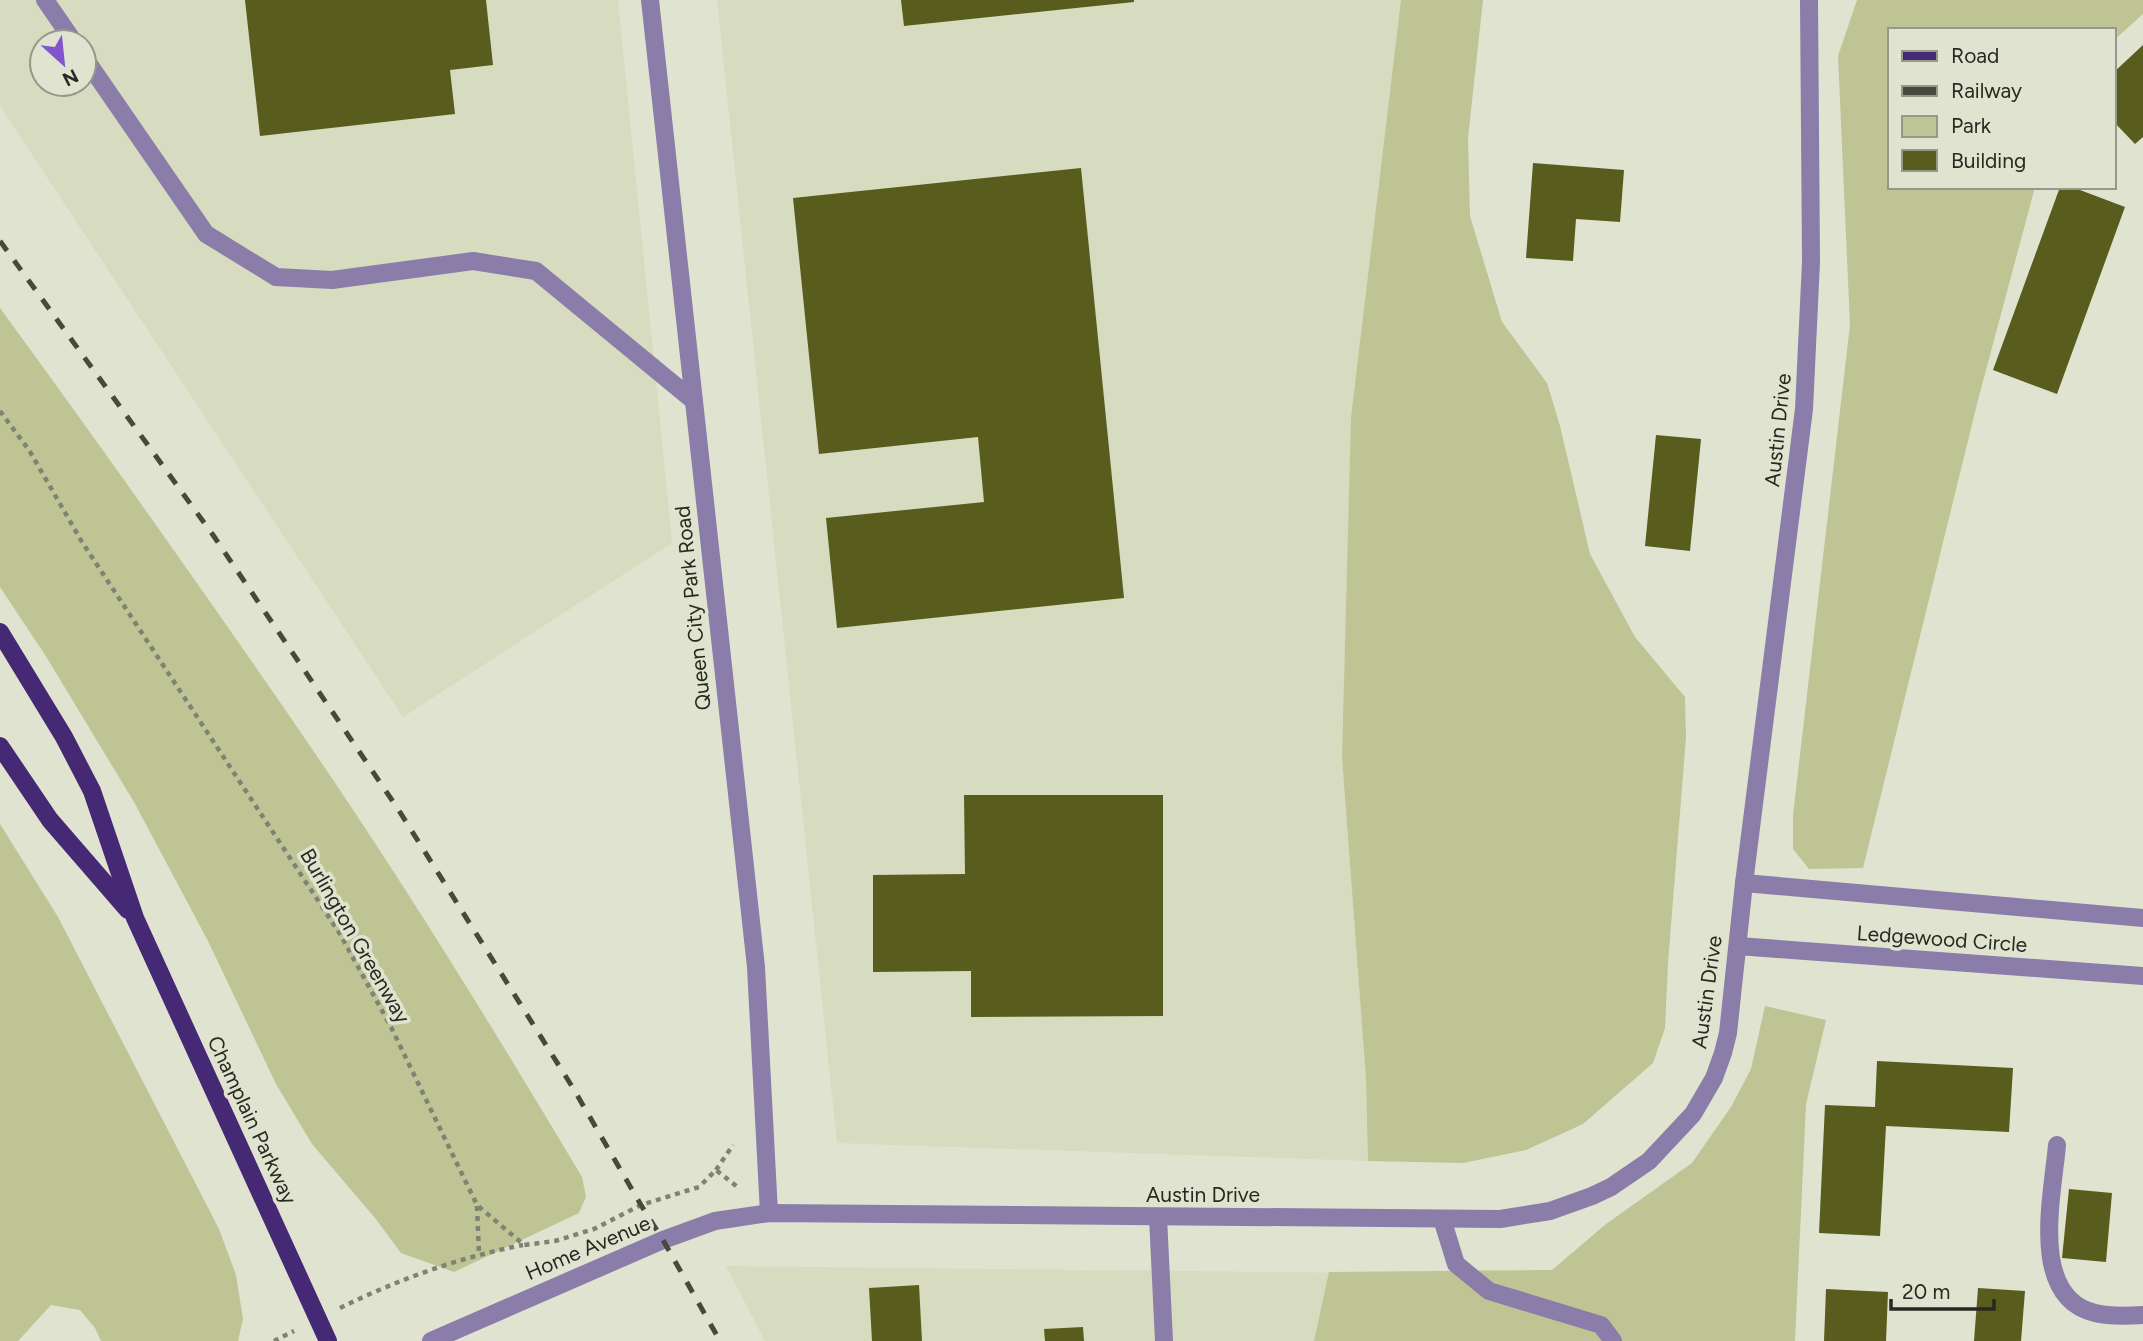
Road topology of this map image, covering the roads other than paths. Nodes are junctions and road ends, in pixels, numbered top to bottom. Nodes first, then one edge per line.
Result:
1 (45, 0) edge
2 (650, 0) edge
3 (1810, 0) edge
4 (64, 28) edge
5 (98, 77) edge
6 (694, 401) junction
7 (0, 632) edge
8 (0, 746) edge
9 (1744, 883) junction
10 (135, 918) junction
11 (2143, 918) edge
12 (1738, 946) junction
13 (2143, 976) edge
14 (2057, 1145) dead end
15 (769, 1213) junction
16 (1158, 1217) junction
17 (1442, 1219) junction
18 (2143, 1315) edge
19 (328, 1341) edge
20 (431, 1341) edge
21 (1164, 1341) edge
22 (1613, 1341) edge

1 - 4 street
2 - 6 street, Queen City Park Road
3 - 9 street, Austin Drive
5 - 6 street
6 - 15 street, Queen City Park Road
7 - 10 main road, Champlain Parkway
8 - 10 main road, Champlain Parkway
9 - 11 street, Ledgewood Circle
9 - 12 street, Austin Drive
10 - 19 main road, Champlain Parkway
12 - 13 street, Ledgewood Circle
12 - 17 street, Austin Drive
14 - 18 street
15 - 16 street, Austin Drive
15 - 20 street, Home Avenue
16 - 17 street, Austin Drive
16 - 21 street
17 - 22 street

